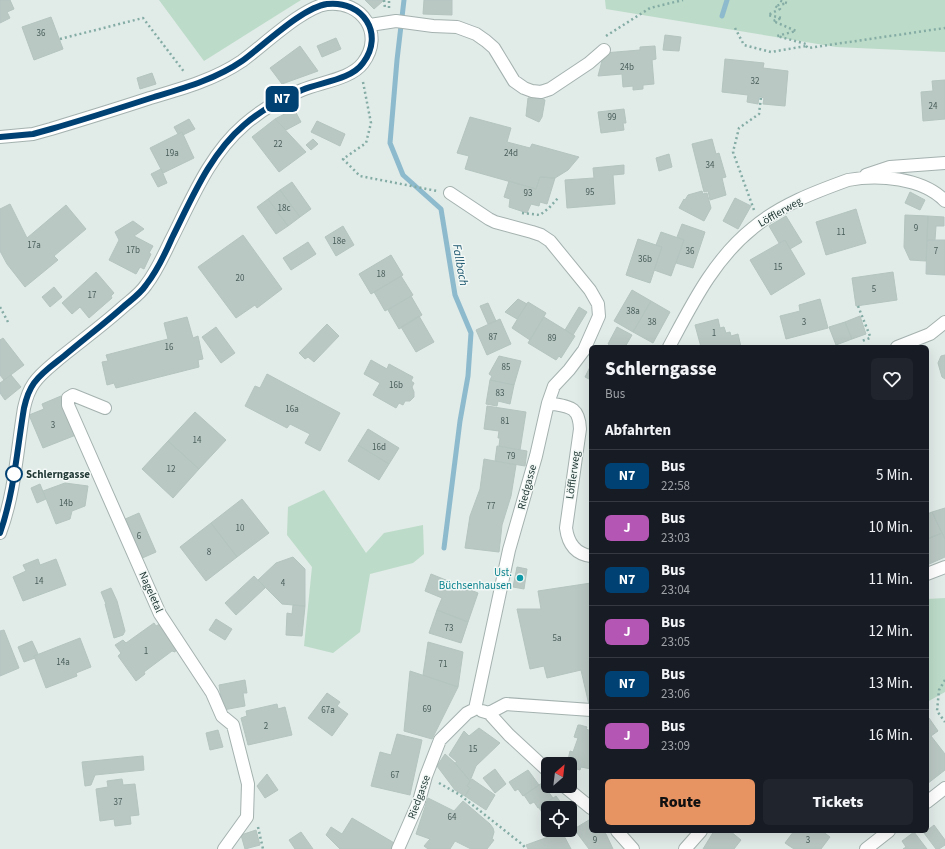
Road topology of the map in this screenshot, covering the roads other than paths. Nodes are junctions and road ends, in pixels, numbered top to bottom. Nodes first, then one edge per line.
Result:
1 (370, 26) junction
2 (604, 50) road end
3 (0, 137) edge
4 (945, 163) edge
5 (857, 178) junction
6 (450, 193) road end
7 (945, 201) edge
8 (945, 322) edge
9 (670, 345) edge
10 (902, 345) edge
11 (548, 403) junction
12 (105, 408) dead end
13 (0, 533) edge
14 (589, 556) edge
15 (945, 567) edge
16 (929, 573) edge
17 (475, 709) junction
18 (589, 710) edge
19 (489, 713) junction
20 (541, 765) edge
21 (945, 788) edge
22 (573, 793) edge
23 (929, 800) edge
24 (589, 806) edge
25 (619, 833) edge
26 (699, 833) edge
27 (886, 833) edge
28 (224, 849) edge
29 (398, 849) edge
30 (633, 849) edge
31 (685, 849) edge
32 (866, 849) edge

1 - 2 street
1 - 3 street
1 - 13 street
4 - 5 street
5 - 7 street, Löfflerweg
5 - 9 street, Löfflerweg
6 - 11 street, Riedgasse
8 - 10 street
11 - 14 street, Löfflerweg
11 - 17 street, Riedgasse
12 - 28 street, Nageletal
15 - 16 street
17 - 19 street
17 - 29 street, Riedgasse
18 - 19 street
19 - 20 street
21 - 23 street
22 - 24 street
25 - 30 street
26 - 31 street
27 - 32 street

